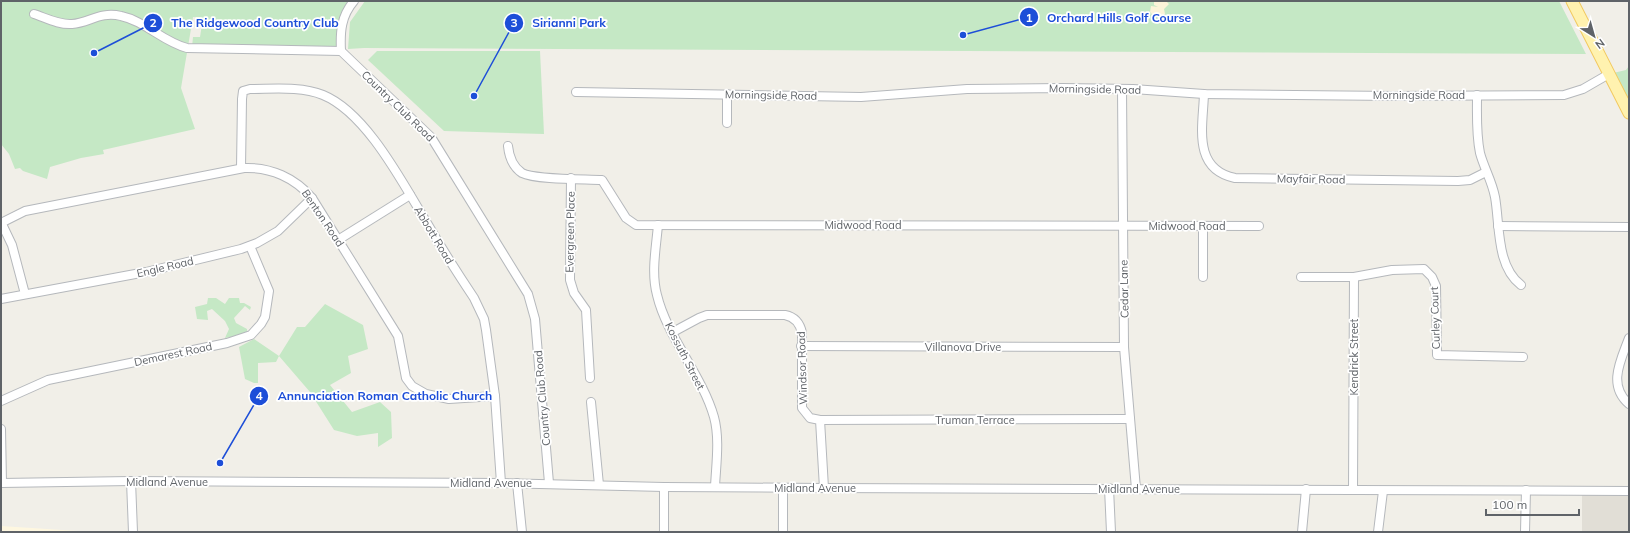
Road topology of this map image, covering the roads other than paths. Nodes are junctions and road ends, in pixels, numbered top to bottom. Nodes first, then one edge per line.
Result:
1 (354, 1) edge
2 (1572, 1) edge
3 (34, 14) dead end
4 (341, 51) junction
5 (1609, 74) junction
6 (1122, 89) junction
7 (576, 92) dead end
8 (727, 94) junction
9 (1204, 94) junction
10 (1477, 95) junction
11 (1629, 113) edge
12 (727, 123) dead end
13 (508, 146) dead end
14 (241, 168) junction
15 (1486, 172) junction
16 (571, 178) junction
17 (410, 195) junction
18 (312, 198) junction
19 (1, 222) edge
20 (658, 225) junction
21 (1123, 226) junction
22 (1203, 226) junction
23 (1259, 226) dead end
24 (1498, 226) junction
25 (1629, 227) edge
26 (338, 240) junction
27 (250, 246) junction
28 (1203, 277) dead end
29 (1301, 277) dead end
30 (1354, 277) junction
31 (1521, 285) dead end
32 (25, 294) junction
33 (1, 299) edge
34 (673, 332) junction
35 (1629, 338) edge
36 (801, 346) junction
37 (1124, 347) junction
38 (1523, 356) dead end
39 (590, 378) dead end
40 (495, 396) junction
41 (1, 401) edge
42 (591, 402) dead end
43 (1629, 404) edge
44 (1130, 419) junction
45 (820, 420) junction
46 (1, 429) edge
47 (130, 481) junction
48 (1, 483) edge
49 (501, 483) junction
50 (517, 483) junction
51 (549, 483) junction
52 (599, 485) junction
53 (664, 487) junction
54 (715, 487) junction
55 (782, 488) junction
56 (824, 488) junction
57 (1109, 488) junction
58 (1136, 489) junction
59 (1306, 489) junction
60 (1353, 490) junction
61 (1526, 490) junction
62 (1383, 491) junction
63 (1629, 491) edge
64 (133, 532) edge
65 (522, 532) edge
66 (664, 532) edge
67 (783, 532) edge
68 (1111, 532) edge
69 (1302, 532) edge
70 (1378, 532) edge
71 (1525, 532) edge

1 - 4 street
2 - 5 main road
3 - 4 street
4 - 51 street, Country Club Road
5 - 10 street, Morningside Road
5 - 11 main road
6 - 8 street, Morningside Road
6 - 9 street, Morningside Road
6 - 21 street, Cedar Lane
7 - 8 street, Morningside Road
8 - 12 street
9 - 10 street, Morningside Road
9 - 15 street, Mayfair Road
10 - 15 street
13 - 16 street, Midwood Road
14 - 17 street, Abbott Road
14 - 18 street, Benton Road
14 - 19 street, Benton Road
15 - 24 street
16 - 20 street, Midwood Road
16 - 39 street, Evergreen Place
17 - 26 street
17 - 40 street, Abbott Road
18 - 26 street, Benton Road
18 - 27 street, Engle Road
19 - 32 street
20 - 21 street, Midwood Road
20 - 34 street, Kossuth Street
21 - 22 street, Midwood Road
21 - 37 street, Cedar Lane
22 - 23 street, Midwood Road
22 - 28 street
24 - 25 street
24 - 31 street
26 - 40 street, Benton Road
27 - 32 street, Engle Road
27 - 41 street, Demarest Road
29 - 30 street
30 - 38 street, Curley Court
30 - 60 street, Kendrick Street
32 - 33 street, Engle Road
34 - 36 street, Windsor Road
34 - 54 street, Kossuth Street
35 - 43 street
36 - 37 street, Villanova Drive
36 - 45 street, Windsor Road
37 - 44 street, Cedar Lane
40 - 49 street, Abbott Road
42 - 52 street
44 - 45 street, Truman Terrace
44 - 58 street, Cedar Lane
45 - 56 street
46 - 48 street
47 - 48 street, Midland Avenue
47 - 49 street, Midland Avenue
47 - 64 street
49 - 50 street, Midland Avenue
50 - 51 street, Midland Avenue
50 - 65 street
51 - 52 street, Midland Avenue
52 - 53 street, Midland Avenue
53 - 54 street, Midland Avenue
53 - 66 street
54 - 55 street, Midland Avenue
55 - 56 street, Midland Avenue
55 - 67 street
56 - 57 street, Midland Avenue
57 - 58 street, Midland Avenue
57 - 68 street
58 - 59 street, Midland Avenue
59 - 60 street, Midland Avenue
59 - 69 street
60 - 62 street, Midland Avenue
61 - 62 street, Midland Avenue
61 - 63 street, Midland Avenue
61 - 71 street
62 - 70 street

